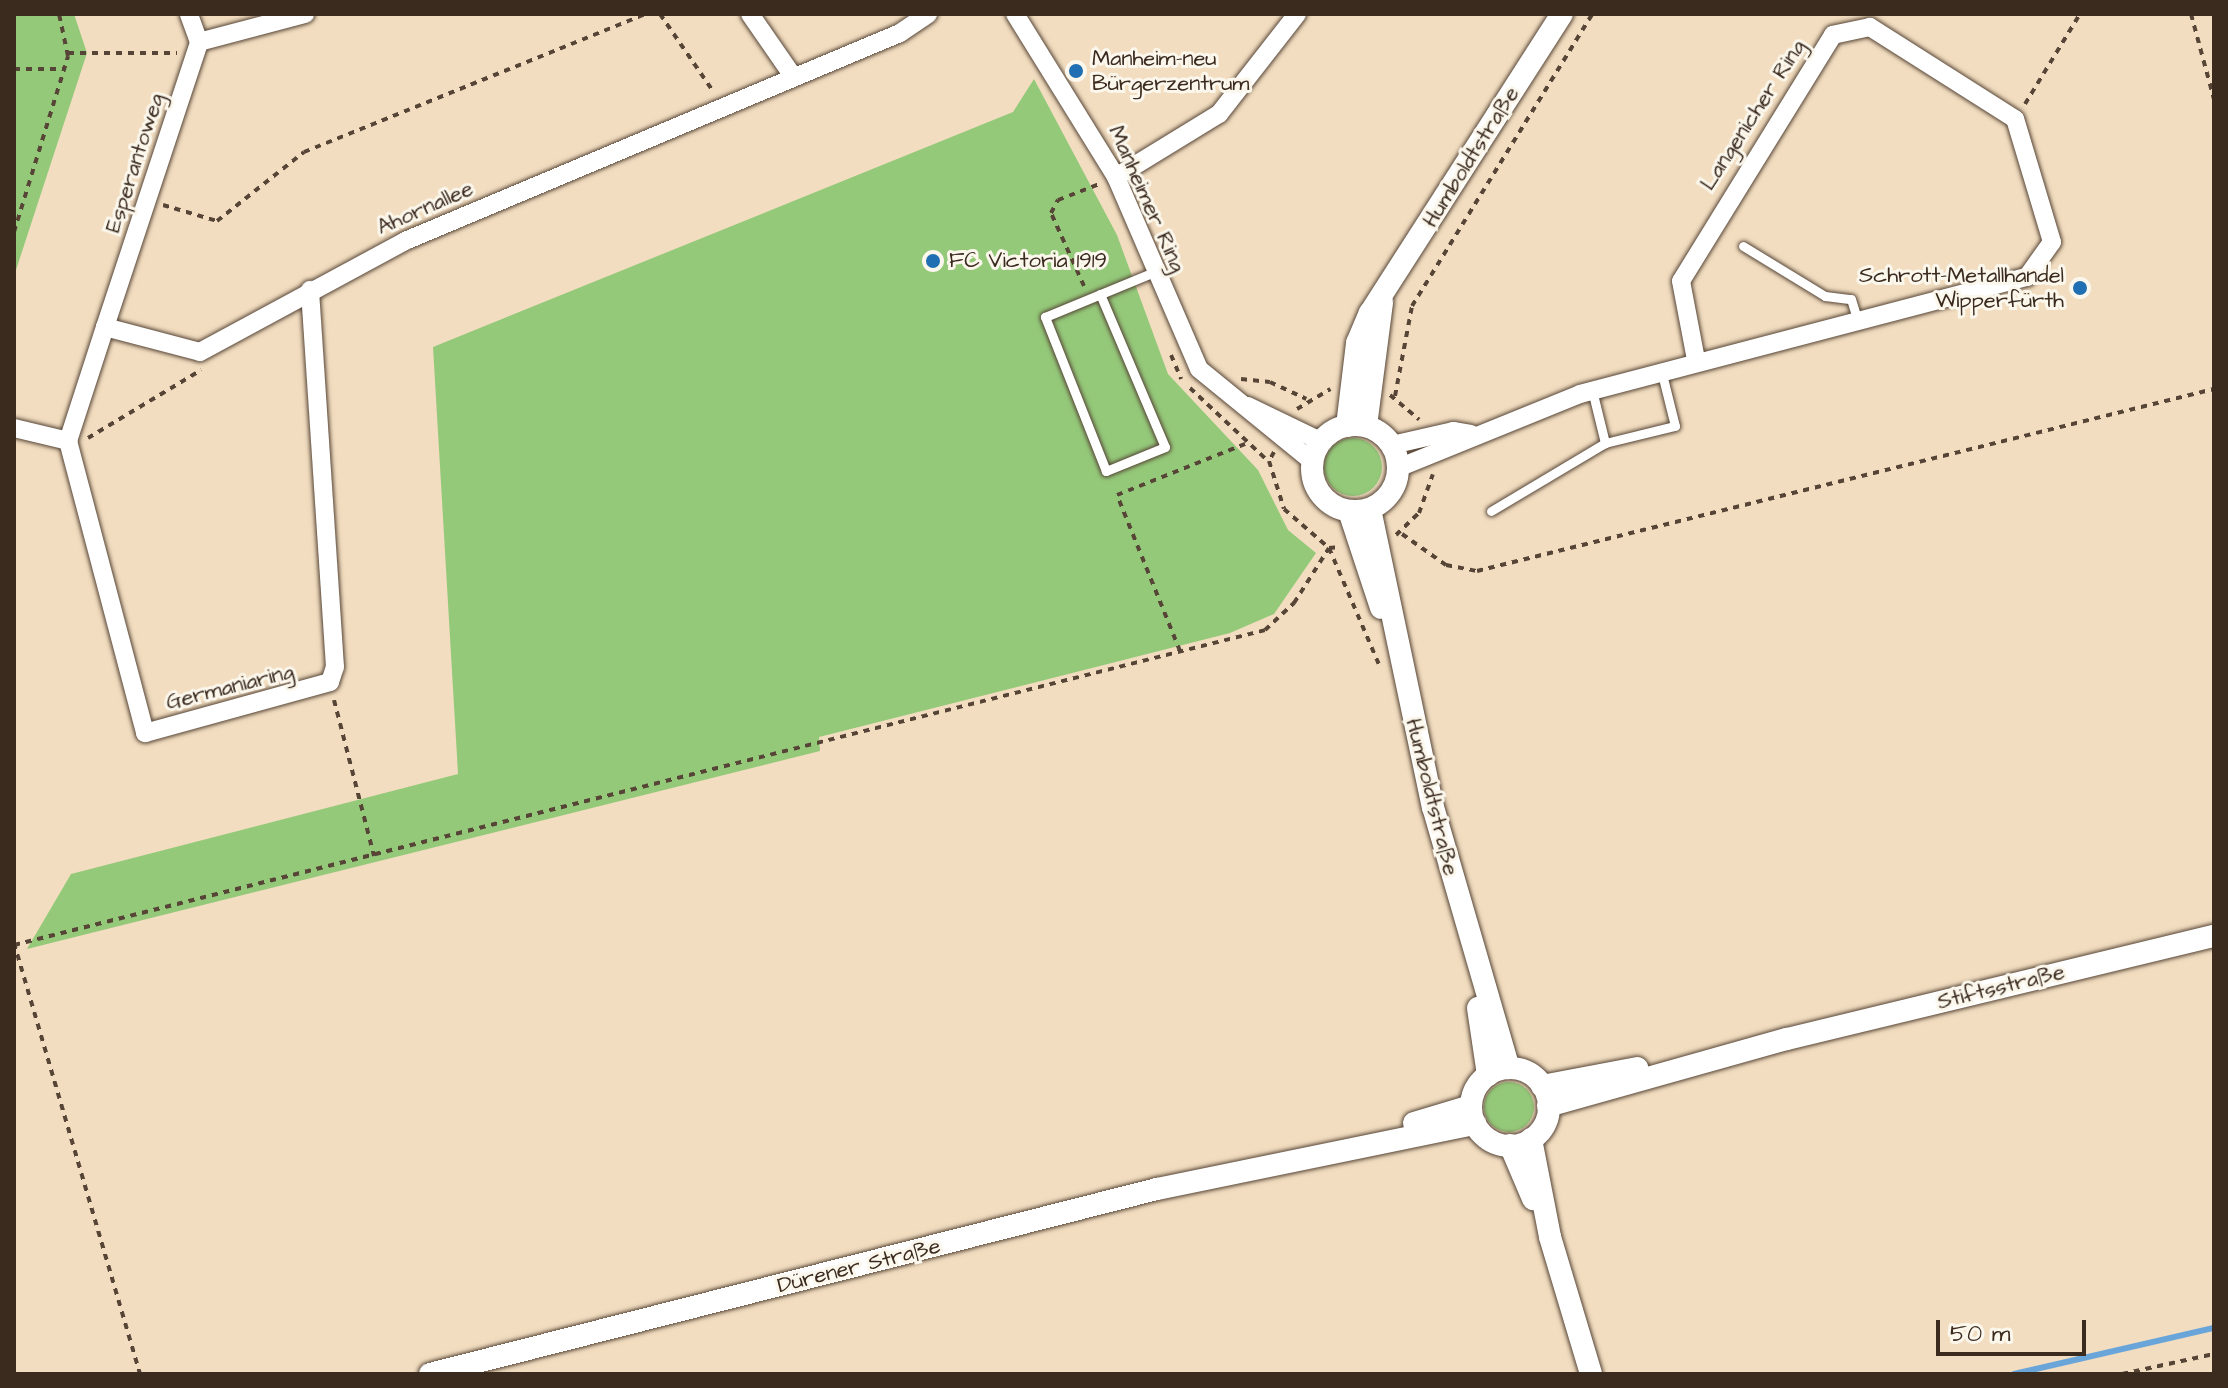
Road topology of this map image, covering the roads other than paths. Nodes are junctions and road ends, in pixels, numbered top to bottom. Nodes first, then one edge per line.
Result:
1 (189, 14) edge
2 (305, 14) edge
3 (750, 14) edge
4 (928, 14) edge
5 (1015, 14) edge
6 (1297, 14) edge
7 (1562, 14) edge
8 (197, 47) junction
9 (793, 76) junction
10 (1116, 177) junction
11 (1743, 246) dead end
12 (1154, 272) junction
13 (310, 290) junction
14 (1100, 294) junction
15 (1857, 319) junction
16 (105, 327) junction
17 (1696, 360) junction
18 (1661, 370) junction
19 (1592, 390) junction
20 (1234, 401) junction
21 (1357, 426) junction
22 (14, 428) edge
23 (1471, 434) junction
24 (1605, 443) junction
25 (70, 444) junction
26 (1392, 445) junction
27 (1316, 451) junction
28 (1398, 468) junction
29 (1359, 510) junction
30 (1491, 511) dead end
31 (2214, 936) edge
32 (1498, 1071) junction
33 (1545, 1096) junction
34 (1473, 1115) junction
35 (1521, 1142) junction
36 (430, 1374) edge
37 (1591, 1374) edge

1 - 8 street
2 - 8 street
3 - 9 street
4 - 9 street, Ahornallee
5 - 10 street, Manheimer Ring
6 - 10 street
7 - 21 street, Humboldtstraße
8 - 16 street, Esperantoweg
9 - 13 street, Ahornallee
10 - 12 street, Manheimer Ring
11 - 15 lane
12 - 14 lane
12 - 20 street, Manheimer Ring
13 - 16 street, Ahornallee
13 - 25 street, Germaniaring
14 - 14 lane
15 - 17 street
15 - 17 street, Langenicher Ring
16 - 25 street
17 - 18 street
18 - 19 street
18 - 24 lane
19 - 23 street
19 - 24 lane
20 - 27 street, Manheimer Ring
20 - 27 street, Manheimer Ring
21 - 26 street
21 - 27 street
22 - 25 street
23 - 26 street
23 - 28 street
24 - 30 lane
26 - 28 street
27 - 29 street
28 - 29 street
29 - 32 street, Humboldtstraße
31 - 33 street, Stiftsstraße
32 - 33 street
32 - 34 street
33 - 35 street
34 - 35 street
34 - 36 street, Dürener Straße
35 - 37 street

